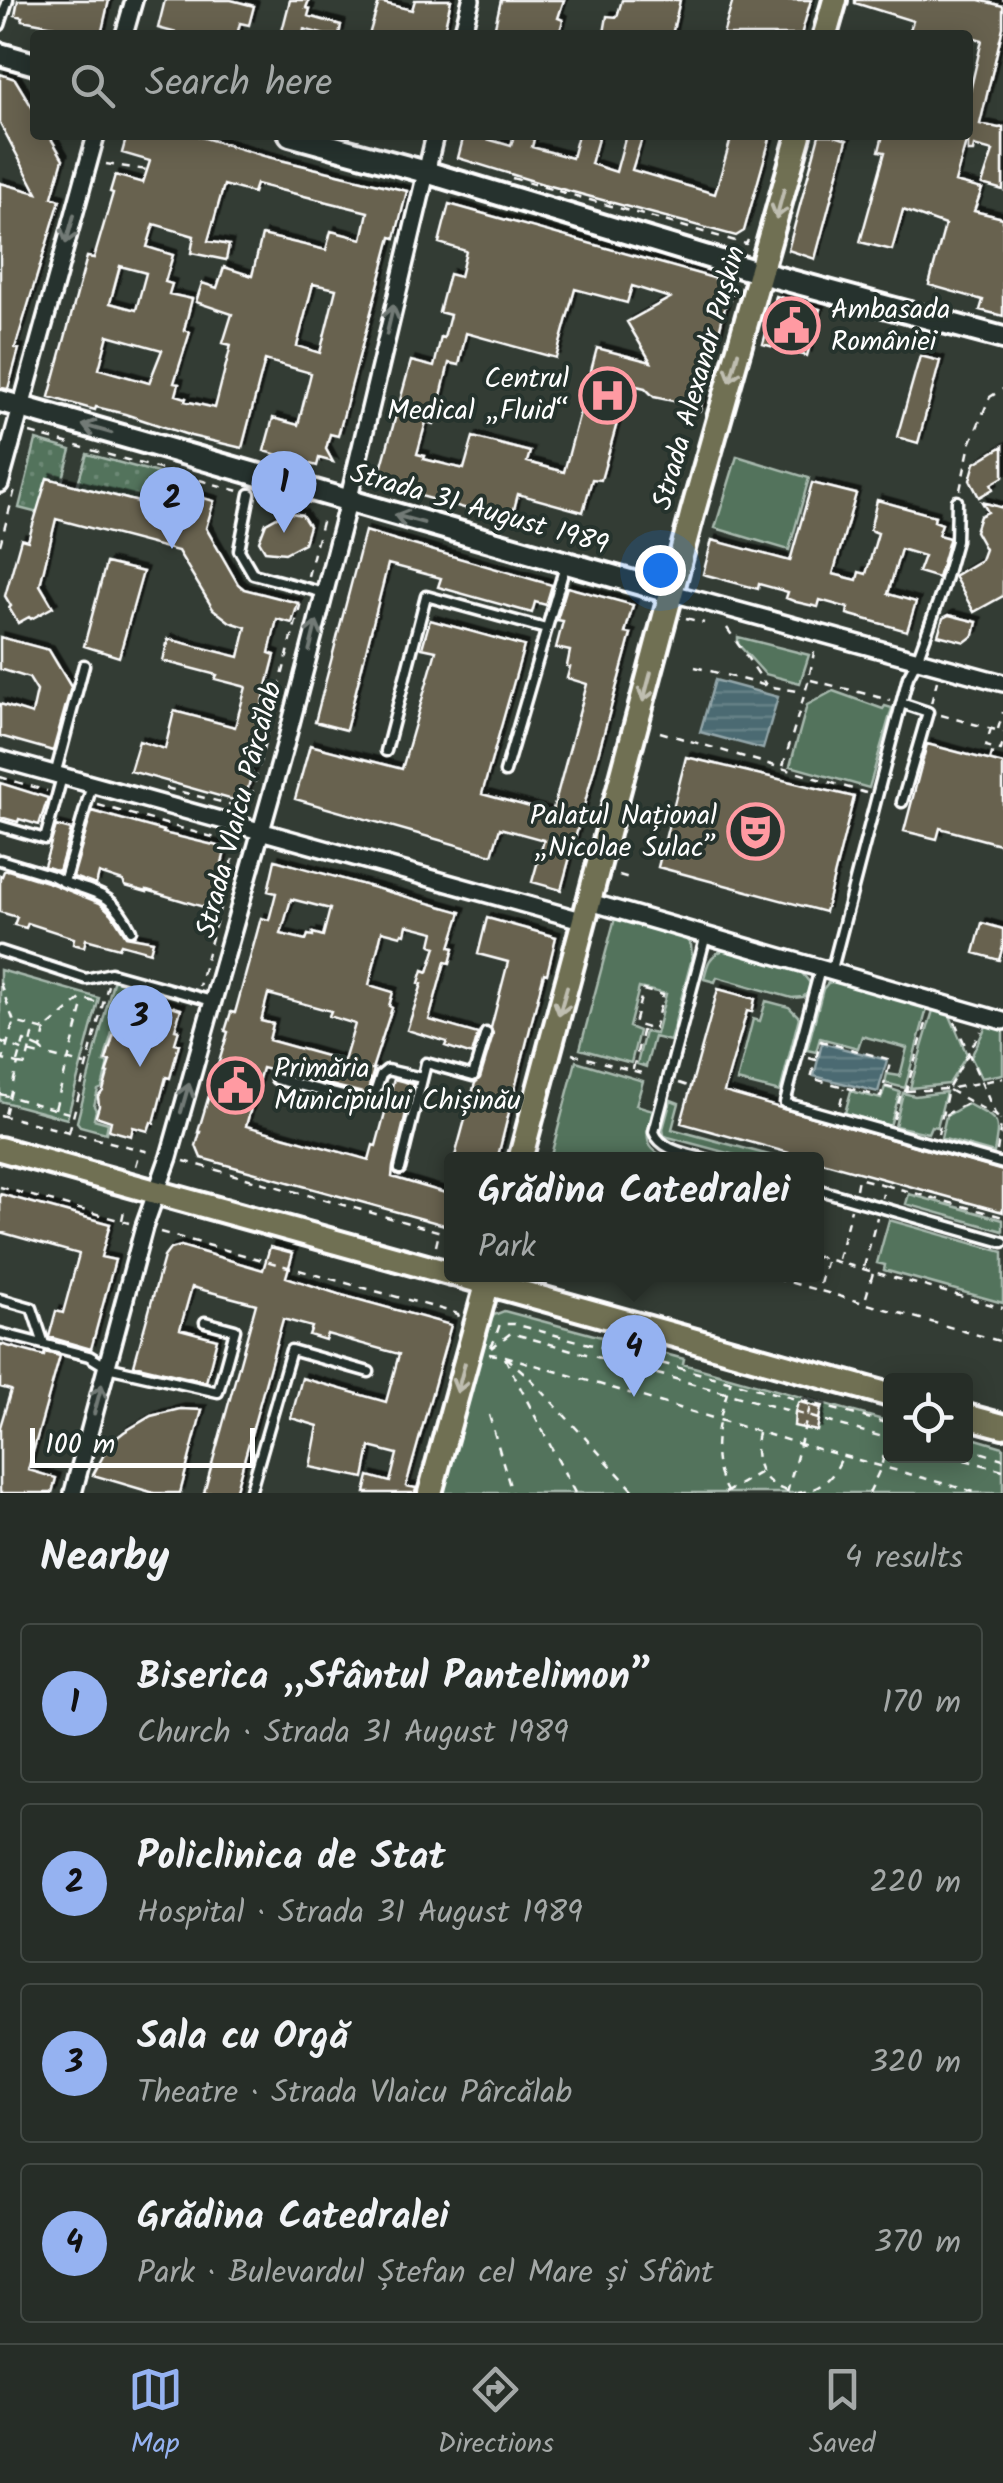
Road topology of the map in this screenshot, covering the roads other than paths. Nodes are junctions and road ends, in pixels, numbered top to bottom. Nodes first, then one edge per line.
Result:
1 (8, 0) edge
2 (134, 0) edge
3 (471, 0) edge
4 (834, 0) edge
5 (0, 25) edge
6 (125, 30) edge
7 (463, 30) edge
8 (826, 30) edge
9 (0, 54) edge
10 (30, 63) edge
11 (94, 140) edge
12 (308, 140) edge
13 (435, 140) edge
14 (798, 140) edge
15 (426, 172) junction
16 (761, 273) junction
17 (1003, 338) edge
18 (10, 404) edge
19 (0, 484) edge
20 (250, 494) road end
21 (957, 501) road end
22 (348, 502) junction
23 (567, 562) junction
24 (672, 592) junction
25 (324, 593) junction
26 (546, 629) junction
27 (917, 660) junction
28 (84, 665) dead end
29 (1003, 682) edge
30 (901, 703) junction
31 (386, 752) dead end
32 (0, 759) edge
33 (505, 772) dead end
34 (59, 776) junction
35 (92, 784) junction
36 (902, 802) dead end
37 (0, 826) edge
38 (260, 831) junction
39 (0, 860) edge
40 (64, 882) junction
41 (587, 912) junction
42 (130, 930) dead end
43 (706, 935) junction
44 (0, 951) edge
45 (825, 971) junction
46 (213, 1001) junction
47 (996, 1019) edge
48 (486, 1033) dead end
49 (422, 1078) junction
50 (276, 1079) dead end
51 (0, 1149) edge
52 (522, 1152) edge
53 (685, 1152) edge
54 (999, 1163) edge
55 (400, 1169) dead end
56 (158, 1192) junction
57 (824, 1192) edge
58 (1003, 1242) edge
59 (444, 1272) edge
60 (488, 1282) edge
61 (499, 1282) edge
62 (0, 1299) edge
63 (205, 1322) dead end
64 (0, 1333) edge
65 (44, 1344) junction
66 (107, 1366) junction
67 (369, 1372) dead end
68 (883, 1393) edge
69 (973, 1418) edge
70 (1003, 1426) edge
71 (75, 1493) edge
72 (250, 1493) edge
73 (430, 1493) edge

1 - 5 lane
2 - 6 street
3 - 7 street
4 - 8 main road
9 - 10 main road
11 -> 18 street
12 - 15 main road
13 - 15 street, Strada Vlaicu Pârcălab
14 -> 16 main road, Strada Alexandr Pușkin
15 - 16 main road
22 -> 15 street, Strada Vlaicu Pârcălab
16 - 17 main road
16 -> 24 main road, Strada Alexandr Pușkin
18 - 19 street
22 -> 18 main road, Strada 31 August 1989
20 - 25 lane
21 - 27 lane
23 -> 22 main road, Strada 31 August 1989
22 - 25 street, Strada Vlaicu Pârcălab
23 - 24 main road, Strada 31 August 1989
23 - 26 lane
24 - 27 street, Strada 31 August 1989
24 -> 41 main road, Strada Alexandr Pușkin
38 -> 25 street, Strada Vlaicu Pârcălab
26 - 31 lane
26 - 33 lane
27 - 29 street, Strada 31 August 1989
27 - 30 lane
28 - 34 lane
30 - 36 lane
30 - 45 lane
32 - 34 street
34 - 35 street
34 - 37 lane
35 - 38 street
35 - 40 lane
38 - 41 street
38 - 46 street, Strada Vlaicu Pârcălab
39 - 40 lane
40 - 42 lane
41 - 43 street
41 -> 52 main road, Strada Alexandr Pușkin
43 - 45 street
43 - 53 lane
44 - 46 lane
45 - 47 street
45 - 54 lane
56 -> 46 street, Strada Vlaicu Pârcălab
48 - 49 lane
49 - 50 lane
49 - 55 lane
51 - 56 main road
56 - 59 main road
56 - 66 street, Strada Vlaicu Pârcălab
57 - 58 lane
60 -> 73 main road
61 - 68 main road
62 - 65 lane
63 - 66 lane
64 - 65 lane
65 - 66 lane
71 -> 66 street, Strada Vlaicu Pârcălab
67 - 72 lane
69 - 70 main road

